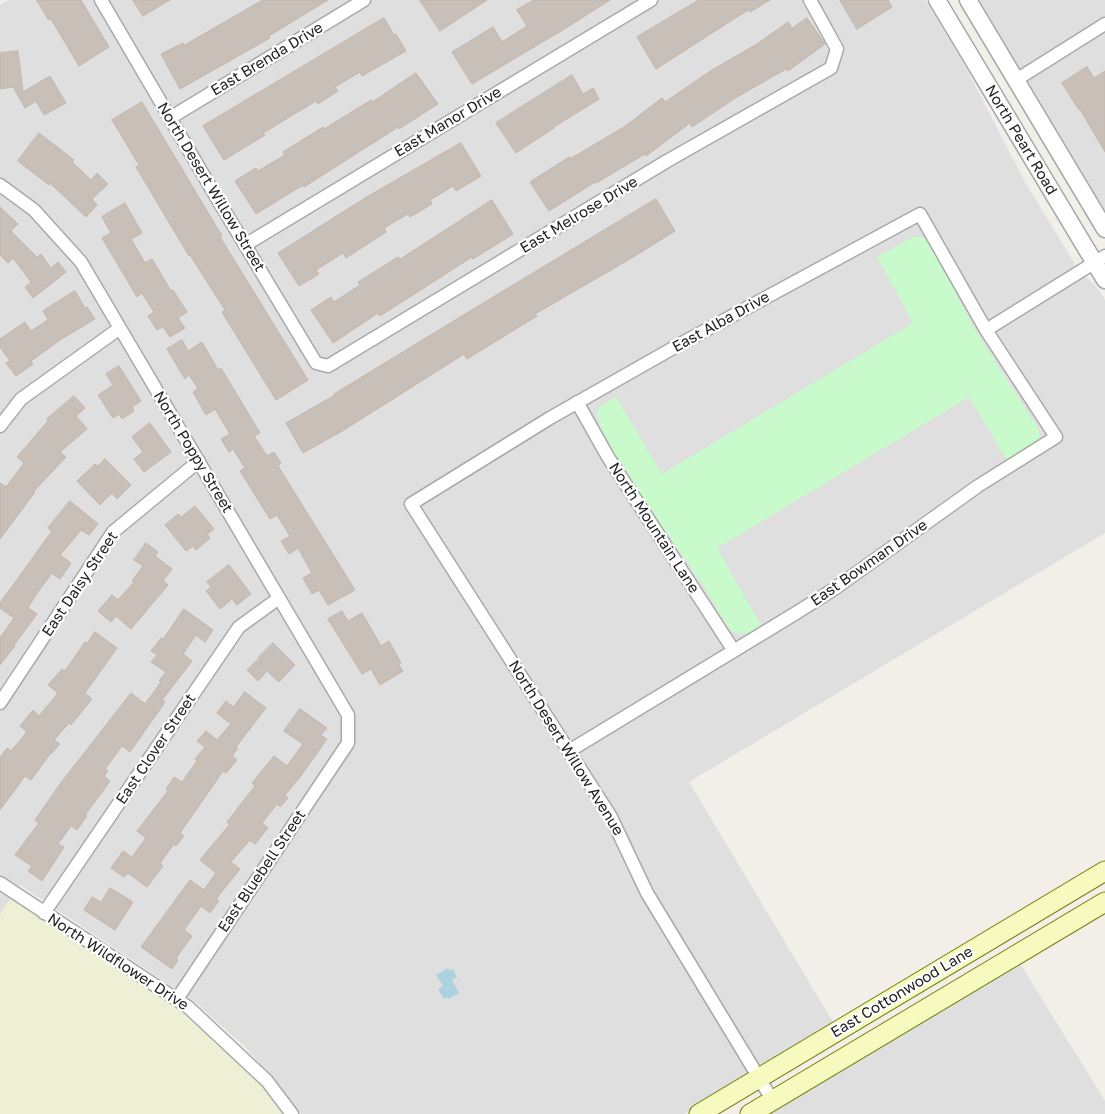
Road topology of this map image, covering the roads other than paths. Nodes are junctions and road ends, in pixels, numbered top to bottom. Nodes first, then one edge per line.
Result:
1 (101, 0) edge
2 (364, 0) edge
3 (651, 0) edge
4 (810, 0) edge
5 (937, 0) edge
6 (968, 0) edge
7 (1105, 24) edge
8 (1016, 80) junction
9 (170, 118) junction
10 (0, 186) edge
11 (1105, 229) edge
12 (245, 245) junction
13 (1100, 259) edge
14 (1105, 280) edge
15 (120, 328) junction
16 (986, 330) junction
17 (328, 366) joint
18 (577, 402) junction
19 (0, 426) edge
20 (198, 461) junction
21 (411, 504) joint
22 (279, 598) junction
23 (734, 651) junction
24 (0, 703) edge
25 (348, 743) joint
26 (569, 751) junction
27 (1105, 871) edge
28 (0, 883) edge
29 (1105, 902) edge
30 (44, 913) junction
31 (177, 999) junction
32 (758, 1078) junction
33 (773, 1101) junction
34 (292, 1114) edge
35 (699, 1114) edge
36 (750, 1114) edge

1 - 9 street, North Desert Willow Street
2 - 9 street, East Brenda Drive
3 - 12 street, East Manor Drive
4 - 17 street, East Melrose Drive
5 - 13 street, North Peart Road
6 - 8 street, North Peart Road
7 - 8 street
8 - 11 street, North Peart Road
9 - 12 street, North Desert Willow Street
10 - 15 street, North Poppy Street
12 - 17 street, North Desert Willow Street
13 - 14 street, North Peart Road
13 - 16 street
15 - 19 street
15 - 20 street, North Poppy Street
16 - 18 street, East Alba Drive
16 - 23 street, East Bowman Drive
18 - 21 street, East Alba Drive
18 - 23 street, North Mountain Lane
20 - 22 street, North Poppy Street
20 - 24 street, East Daisy Street
21 - 26 street, North Desert Willow Avenue
22 - 25 street, North Poppy Street
22 - 30 street, East Clover Street
23 - 26 street, East Bowman Drive
25 - 31 street, East Bluebell Street
26 - 32 street, North Desert Willow Avenue
27 - 32 main road, East Cottonwood Lane
28 - 30 street, North Wildflower Drive
29 - 33 main road, East Cottonwood Lane
30 - 31 street, North Wildflower Drive
31 - 34 street, North Wildflower Drive
32 - 33 street, North Desert Willow Avenue
32 - 35 main road, East Cottonwood Lane
33 - 36 main road, East Cottonwood Lane

